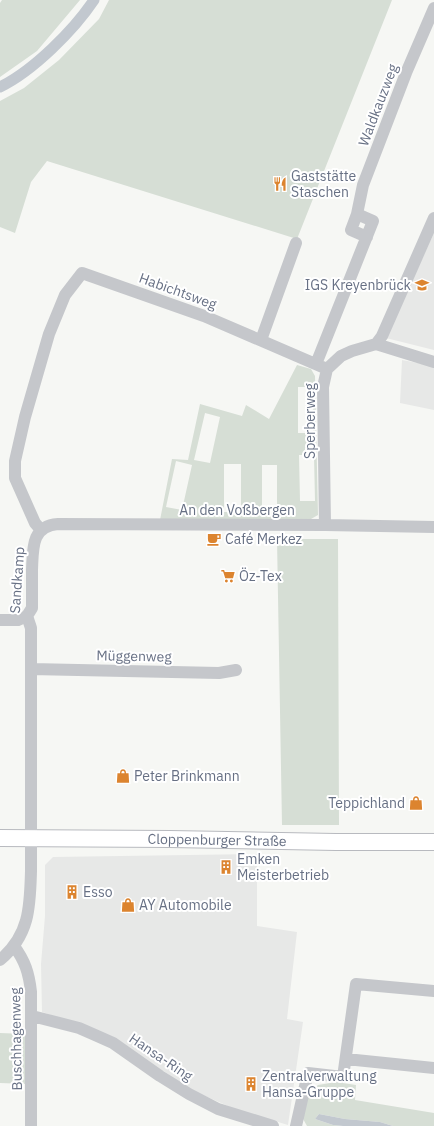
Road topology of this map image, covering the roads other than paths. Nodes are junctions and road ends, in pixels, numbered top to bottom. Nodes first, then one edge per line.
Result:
1 (434, 8) edge
2 (357, 214) junction
3 (434, 218) edge
4 (367, 236) junction
5 (296, 243) dead end
6 (261, 340) junction
7 (376, 344) junction
8 (434, 362) edge
9 (316, 364) junction
10 (327, 368) junction
11 (325, 525) junction
12 (434, 527) edge
13 (41, 530) junction
14 (28, 616) junction
15 (0, 620) edge
16 (31, 669) junction
17 (236, 670) dead end
18 (0, 838) edge
19 (31, 839) junction
20 (434, 842) edge
21 (14, 946) junction
22 (0, 960) edge
23 (434, 991) edge
24 (32, 1016) junction
25 (346, 1058) junction
26 (434, 1068) edge
27 (31, 1126) edge
28 (273, 1126) edge
29 (296, 1126) edge

1 - 2 street, Waldkauzweg
2 - 4 street
2 - 4 street, Waldkauzweg
3 - 7 street
4 - 9 street
5 - 6 street
6 - 9 street, Habichtsweg
6 - 13 street, Habichtsweg
7 - 8 street
7 - 10 street, Sperberweg
9 - 10 street, Habichtsweg
10 - 11 street, Sperberweg
11 - 12 street, An den Voßbergen
11 - 13 street, An den Voßbergen
13 - 14 street, Sandkamp
14 - 15 street
14 - 16 street, Sandkamp
16 - 17 street, Müggenweg
16 - 19 street, Sandkamp
18 - 19 main road, Cloppenburger Straße
19 - 20 main road, Cloppenburger Straße
19 - 21 street
21 - 22 street
21 - 24 street, Buschhagenweg
23 - 25 street
24 - 27 street, Buschhagenweg
24 - 28 street, Hansa-Ring
25 - 26 street
25 - 29 street

